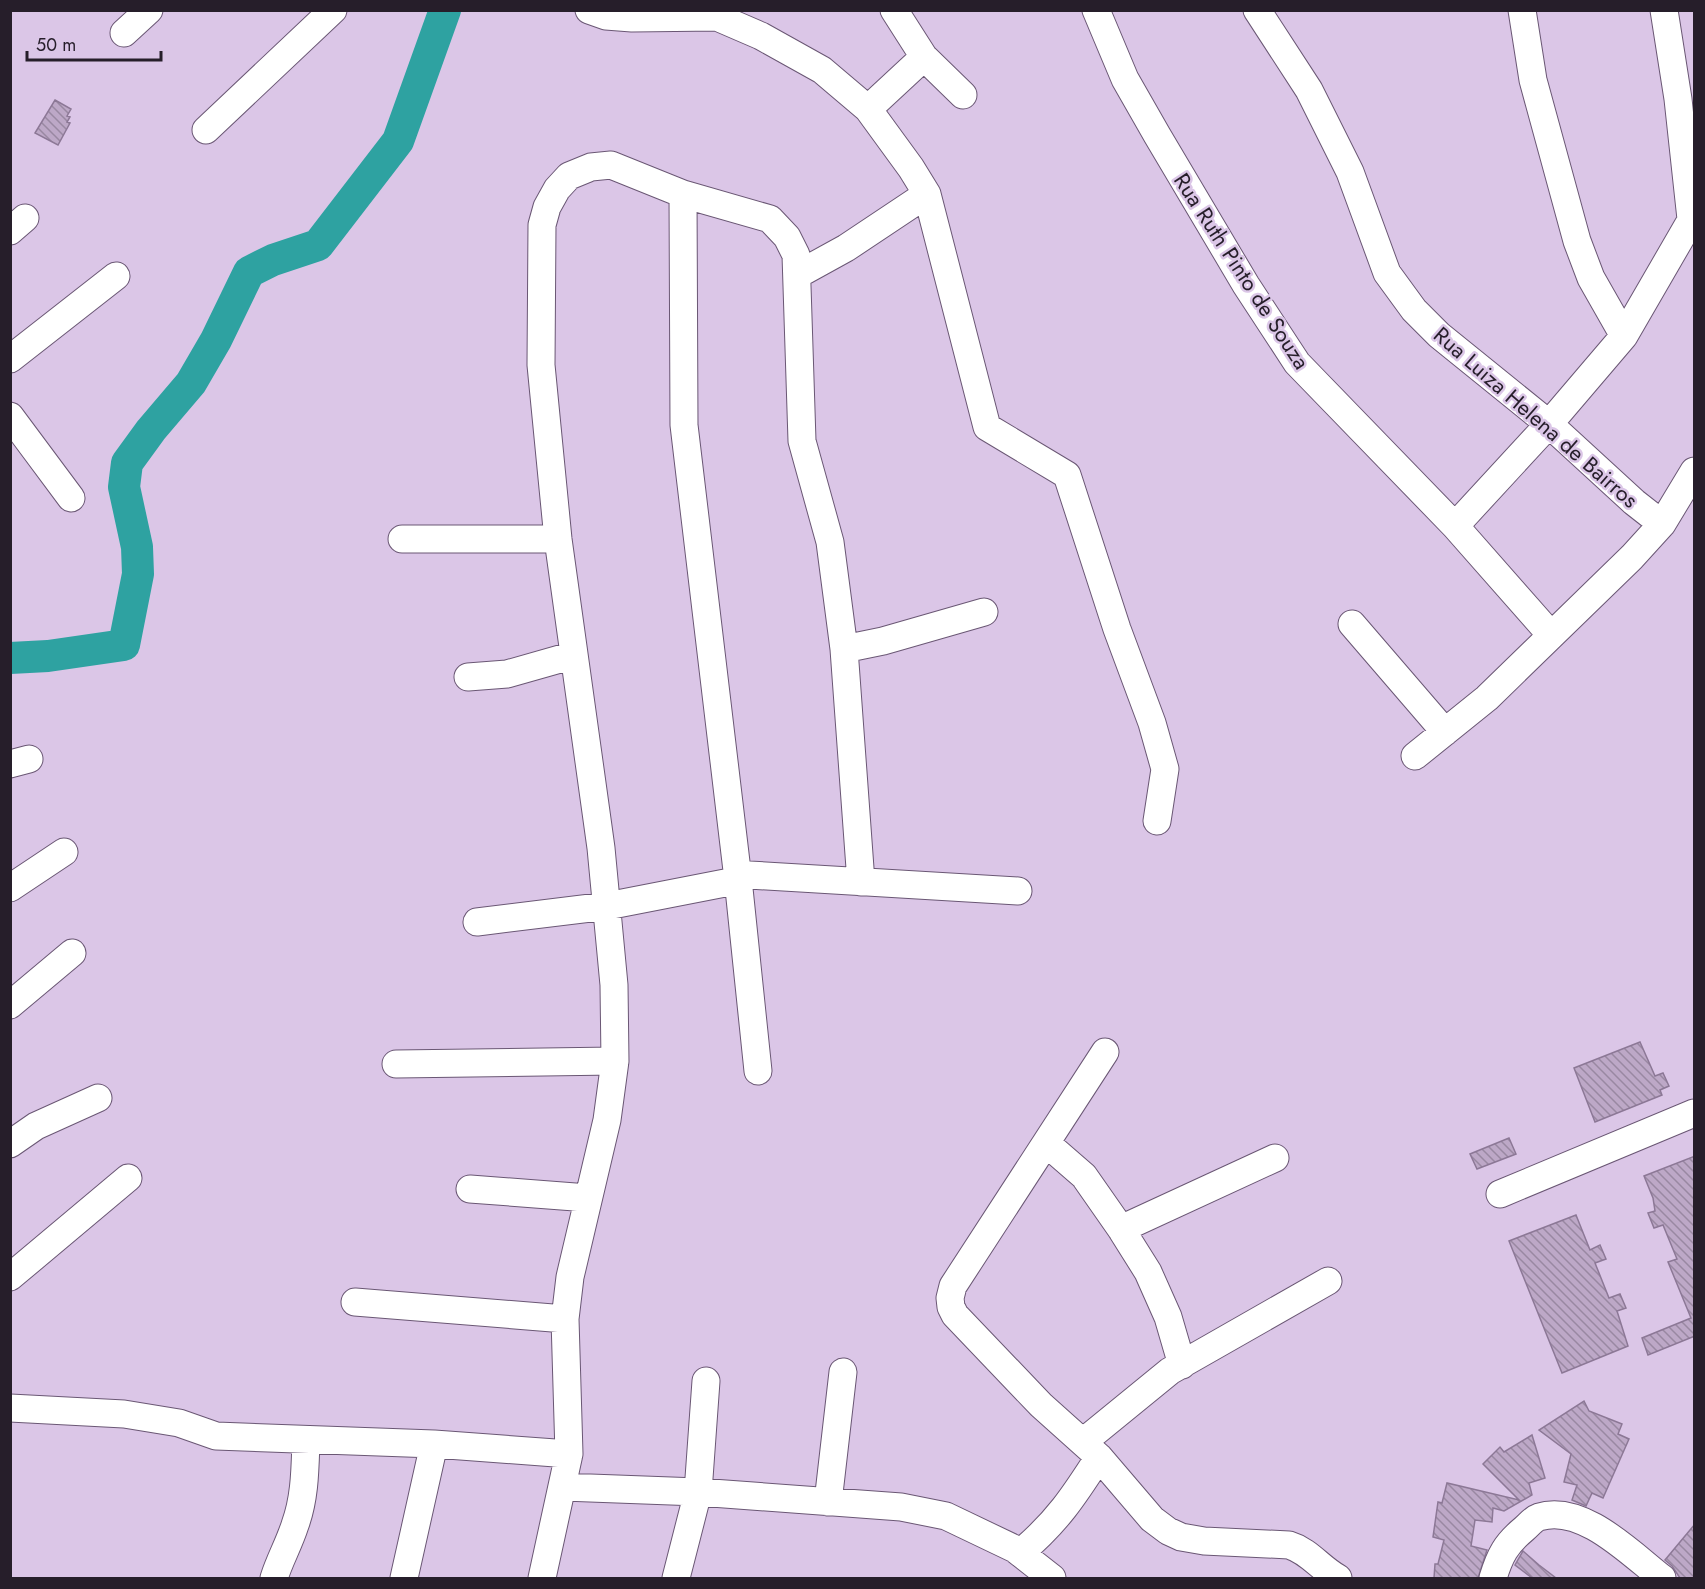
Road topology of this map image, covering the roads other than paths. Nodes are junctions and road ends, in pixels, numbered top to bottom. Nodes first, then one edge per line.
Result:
1 (149, 10) edge
2 (333, 10) edge
3 (589, 10) edge
4 (894, 10) edge
5 (1095, 10) edge
6 (1257, 10) edge
7 (1522, 10) edge
8 (1664, 10) edge
9 (718, 14) edge
10 (124, 33) dead end
11 (924, 57) junction
12 (963, 95) dead end
13 (868, 109) junction
14 (206, 130) dead end
15 (683, 194) junction
16 (927, 194) junction
17 (1693, 217) edge
18 (797, 275) junction
19 (116, 276) dead end
20 (1623, 336) junction
21 (10, 359) edge
22 (10, 416) edge
23 (1549, 424) junction
24 (1695, 471) edge
25 (71, 498) dead end
26 (1662, 524) junction
27 (1455, 526) junction
28 (402, 539) dead end
29 (558, 539) junction
30 (984, 612) dead end
31 (1352, 624) dead end
32 (1551, 635) junction
33 (844, 649) junction
34 (574, 655) junction
35 (468, 677) dead end
36 (1445, 732) junction
37 (1415, 756) dead end
38 (1157, 821) dead end
39 (64, 852) dead end
40 (738, 879) junction
41 (861, 882) junction
42 (10, 888) edge
43 (1018, 891) dead end
44 (607, 906) junction
45 (477, 922) dead end
46 (72, 953) dead end
47 (10, 1005) edge
48 (1105, 1052) dead end
49 (615, 1061) junction
50 (396, 1064) dead end
51 (759, 1071) dead end
52 (98, 1098) dead end
53 (1695, 1113) edge
54 (1046, 1143) junction
55 (10, 1144) edge
56 (1275, 1158) dead end
57 (128, 1178) dead end
58 (470, 1189) dead end
59 (1500, 1194) dead end
60 (588, 1198) junction
61 (1122, 1229) junction
62 (10, 1277) edge
63 (1328, 1281) dead end
64 (355, 1302) dead end
65 (565, 1319) junction
66 (1182, 1365) junction
67 (843, 1372) dead end
68 (706, 1381) dead end
69 (10, 1408) edge
70 (306, 1440) junction
71 (434, 1444) junction
72 (1091, 1449) junction
73 (569, 1455) junction
74 (562, 1487) junction
75 (698, 1492) junction
76 (828, 1502) junction
77 (1020, 1553) junction
78 (1050, 1577) edge
79 (274, 1578) edge
80 (404, 1578) edge
81 (542, 1578) edge
82 (676, 1578) edge
83 (1338, 1578) edge
84 (1493, 1578) edge
85 (1662, 1578) edge

1 - 10 street
2 - 14 street
3 - 9 street
4 - 11 street
5 - 27 street, Rua Ruth Pinto de Souza
6 - 23 street, Rua Luiza Helena de Bairros
7 - 20 street
8 - 17 street
9 - 13 street
11 - 12 street
11 - 13 street
13 - 16 street
15 - 18 street
15 - 29 street
15 - 40 street
16 - 18 street
16 - 38 street
17 - 20 street
18 - 33 street
19 - 21 street
20 - 23 street
22 - 25 street
23 - 26 street, Rua Luiza Helena de Bairros
23 - 27 street
24 - 26 street
26 - 32 street
27 - 32 street, Rua Ruth Pinto de Souza
28 - 29 street
29 - 34 street
30 - 33 street
31 - 36 street
32 - 36 street
33 - 41 street
34 - 35 street
34 - 44 street
36 - 37 street
39 - 42 street
40 - 41 street
40 - 44 street
40 - 51 street
41 - 43 street
44 - 45 street
44 - 49 street
46 - 47 street
48 - 54 street
49 - 50 street
49 - 60 street
52 - 55 street
53 - 59 street
54 - 61 street
54 - 72 street
56 - 61 street
57 - 62 street
58 - 60 street
60 - 65 street
61 - 66 street
63 - 66 street
64 - 65 street
65 - 73 street
66 - 72 street
67 - 76 street
68 - 75 street
69 - 70 street
70 - 71 street
70 - 79 street
71 - 73 street
71 - 80 street
72 - 77 street
72 - 83 street
73 - 74 street
74 - 75 street
74 - 81 street
75 - 76 street
75 - 82 street
76 - 77 street
77 - 78 street
84 - 85 street

